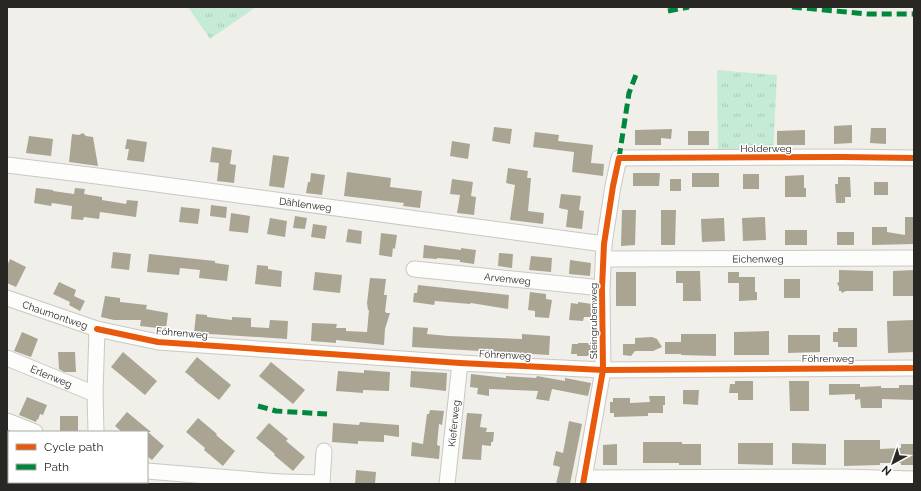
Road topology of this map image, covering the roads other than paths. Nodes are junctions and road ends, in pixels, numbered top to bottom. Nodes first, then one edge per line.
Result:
1 (618, 158) joint
2 (914, 158) edge
3 (7, 165) edge
4 (604, 244) junction
5 (914, 258) edge
6 (603, 259) junction
7 (414, 269) dead end
8 (602, 288) junction
9 (7, 298) edge
10 (97, 329) junction
11 (7, 358) edge
12 (460, 363) junction
13 (914, 368) edge
14 (603, 370) junction
15 (95, 394) junction
16 (7, 421) edge
17 (32, 431) edge
18 (96, 431) edge
19 (324, 451) dead end
20 (148, 471) edge
21 (914, 479) edge
22 (583, 481) edge
23 (279, 483) edge
24 (447, 484) edge

1 - 2 street, Holderweg
1 - 4 street, Steingrubenweg
3 - 4 street, Dählenweg
4 - 6 street, Steingrubenweg
5 - 6 street, Eichenweg
6 - 8 street, Steingrubenweg
7 - 8 street, Arvenweg
8 - 14 street, Steingrubenweg
9 - 10 street, Chaumontweg
10 - 12 street, Föhrenweg
10 - 15 street, Chaumontweg
11 - 15 street, Erlenweg
12 - 14 street, Föhrenweg
12 - 24 street, Kieferweg
13 - 14 street, Föhrenweg
14 - 22 street, Steingrubenweg
15 - 18 street, Chaumontweg
16 - 17 street
19 - 23 street
20 - 23 street
21 - 22 street

